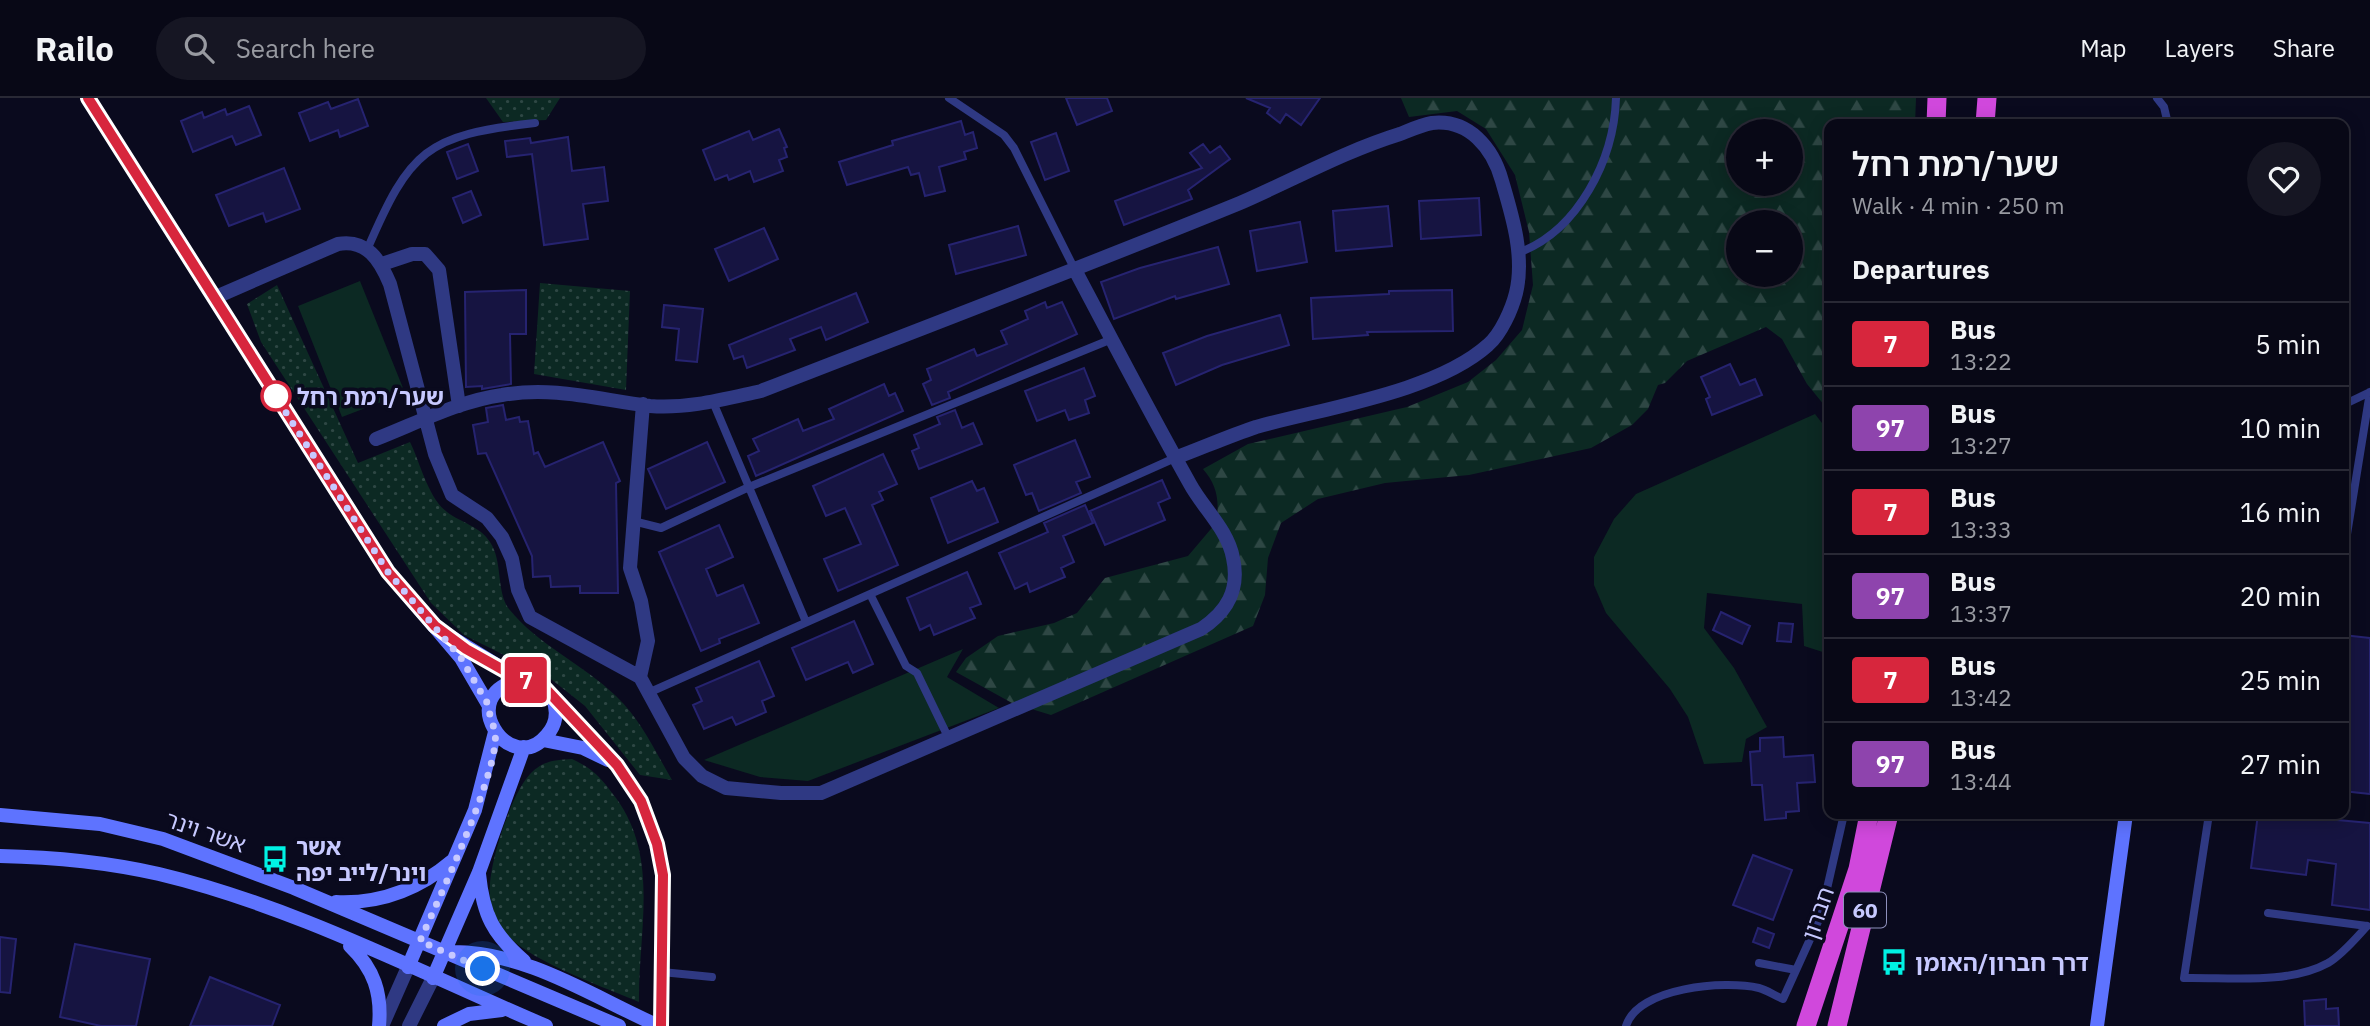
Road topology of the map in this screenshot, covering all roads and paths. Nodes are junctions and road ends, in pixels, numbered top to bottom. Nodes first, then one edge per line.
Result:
1 (89, 98) edge
2 (949, 98) edge
3 (1615, 98) edge
4 (1937, 98) edge
5 (1987, 98) edge
6 (2157, 98) edge
7 (1936, 119) edge
8 (1985, 119) edge
9 (2167, 119) edge
10 (535, 123) dead end
11 (367, 250) junction
12 (1518, 253) junction
13 (382, 264) junction
14 (1074, 268) junction
15 (216, 297) junction
16 (1112, 339) junction
17 (713, 402) junction
18 (2349, 402) edge
19 (643, 404) junction
20 (459, 406) junction
21 (427, 419) junction
22 (376, 439) dead end
23 (1175, 458) junction
24 (749, 487) junction
25 (634, 521) junction
26 (2349, 522) edge
27 (870, 594) junction
28 (806, 622) junction
29 (435, 626) junction
30 (640, 677) junction
31 (521, 680) junction
32 (648, 693) junction
33 (551, 695) junction
34 (489, 706) junction
35 (495, 732) junction
36 (949, 739) junction
37 (543, 740) junction
38 (524, 747) junction
39 (617, 765) junction
40 (0, 815) edge
41 (1843, 819) edge
42 (1868, 819) edge
43 (1888, 819) edge
44 (2125, 819) edge
45 (2208, 819) edge
46 (0, 856) edge
47 (456, 858) junction
48 (479, 872) junction
49 (326, 901) junction
50 (2268, 913) dead end
51 (341, 938) junction
52 (420, 941) junction
53 (445, 952) junction
54 (1759, 963) dead end
55 (531, 966) junction
56 (408, 967) junction
57 (1796, 971) junction
58 (712, 976) dead end
59 (433, 978) junction
60 (662, 979) junction
61 (1840, 1006) junction
62 (507, 1010) junction
63 (381, 1026) edge
64 (409, 1026) edge
65 (444, 1026) edge
66 (546, 1026) edge
67 (619, 1026) edge
68 (660, 1026) edge
69 (1626, 1026) edge
70 (1804, 1026) edge
71 (1837, 1026) edge
72 (1844, 1026) edge
73 (2097, 1026) edge

1 - 15 main road
2 - 14 lane
3 - 12 lane
4 - 7 highway
5 - 8 highway
6 - 9 lane
10 - 11 lane
11 - 13 street
11 - 15 street
12 - 14 street
12 - 23 street
13 - 20 street
13 - 21 street
14 - 16 street
14 - 17 street
15 - 29 main road
16 - 23 street
16 - 24 lane
17 - 19 street
17 - 24 lane
18 - 26 lane
19 - 20 street
19 - 25 street
20 - 21 street
21 - 22 street
21 - 30 street
23 - 27 lane
23 - 36 street
24 - 25 lane
24 - 28 lane
25 - 30 street
27 - 28 lane
27 - 36 lane
28 - 32 lane
29 - 31 main road
29 - 34 main road
30 - 32 street
31 - 33 main road
31 - 34 main road
32 - 36 street
33 - 37 main road
33 - 39 main road
34 - 35 main road
35 - 38 main road
35 - 47 main road
37 - 38 main road
37 - 39 main road
38 - 48 main road
39 - 60 main road
40 - 49 main road, אשר וינר
41 - 57 lane
42 - 70 highway, חברון / 60
43 - 61 highway, חברון / 60
44 - 73 main road
45 - 50 lane
46 - 51 main road
47 - 49 main road
47 - 52 main road
48 - 53 main road
48 - 55 main road
49 - 52 main road, אשר וינר
51 - 56 main road
51 - 63 main road
52 - 53 main road, אשר וינר
52 - 56 main road
53 - 55 main road
53 - 59 main road
53 - 67 main road, אשר וינר
54 - 57 lane
55 - 68 main road
56 - 59 main road
56 - 63 street
57 - 69 lane
58 - 60 lane
59 - 62 main road
59 - 64 street
60 - 68 main road
61 - 71 highway, חברון / 60
61 - 72 highway
62 - 65 main road
62 - 66 main road

